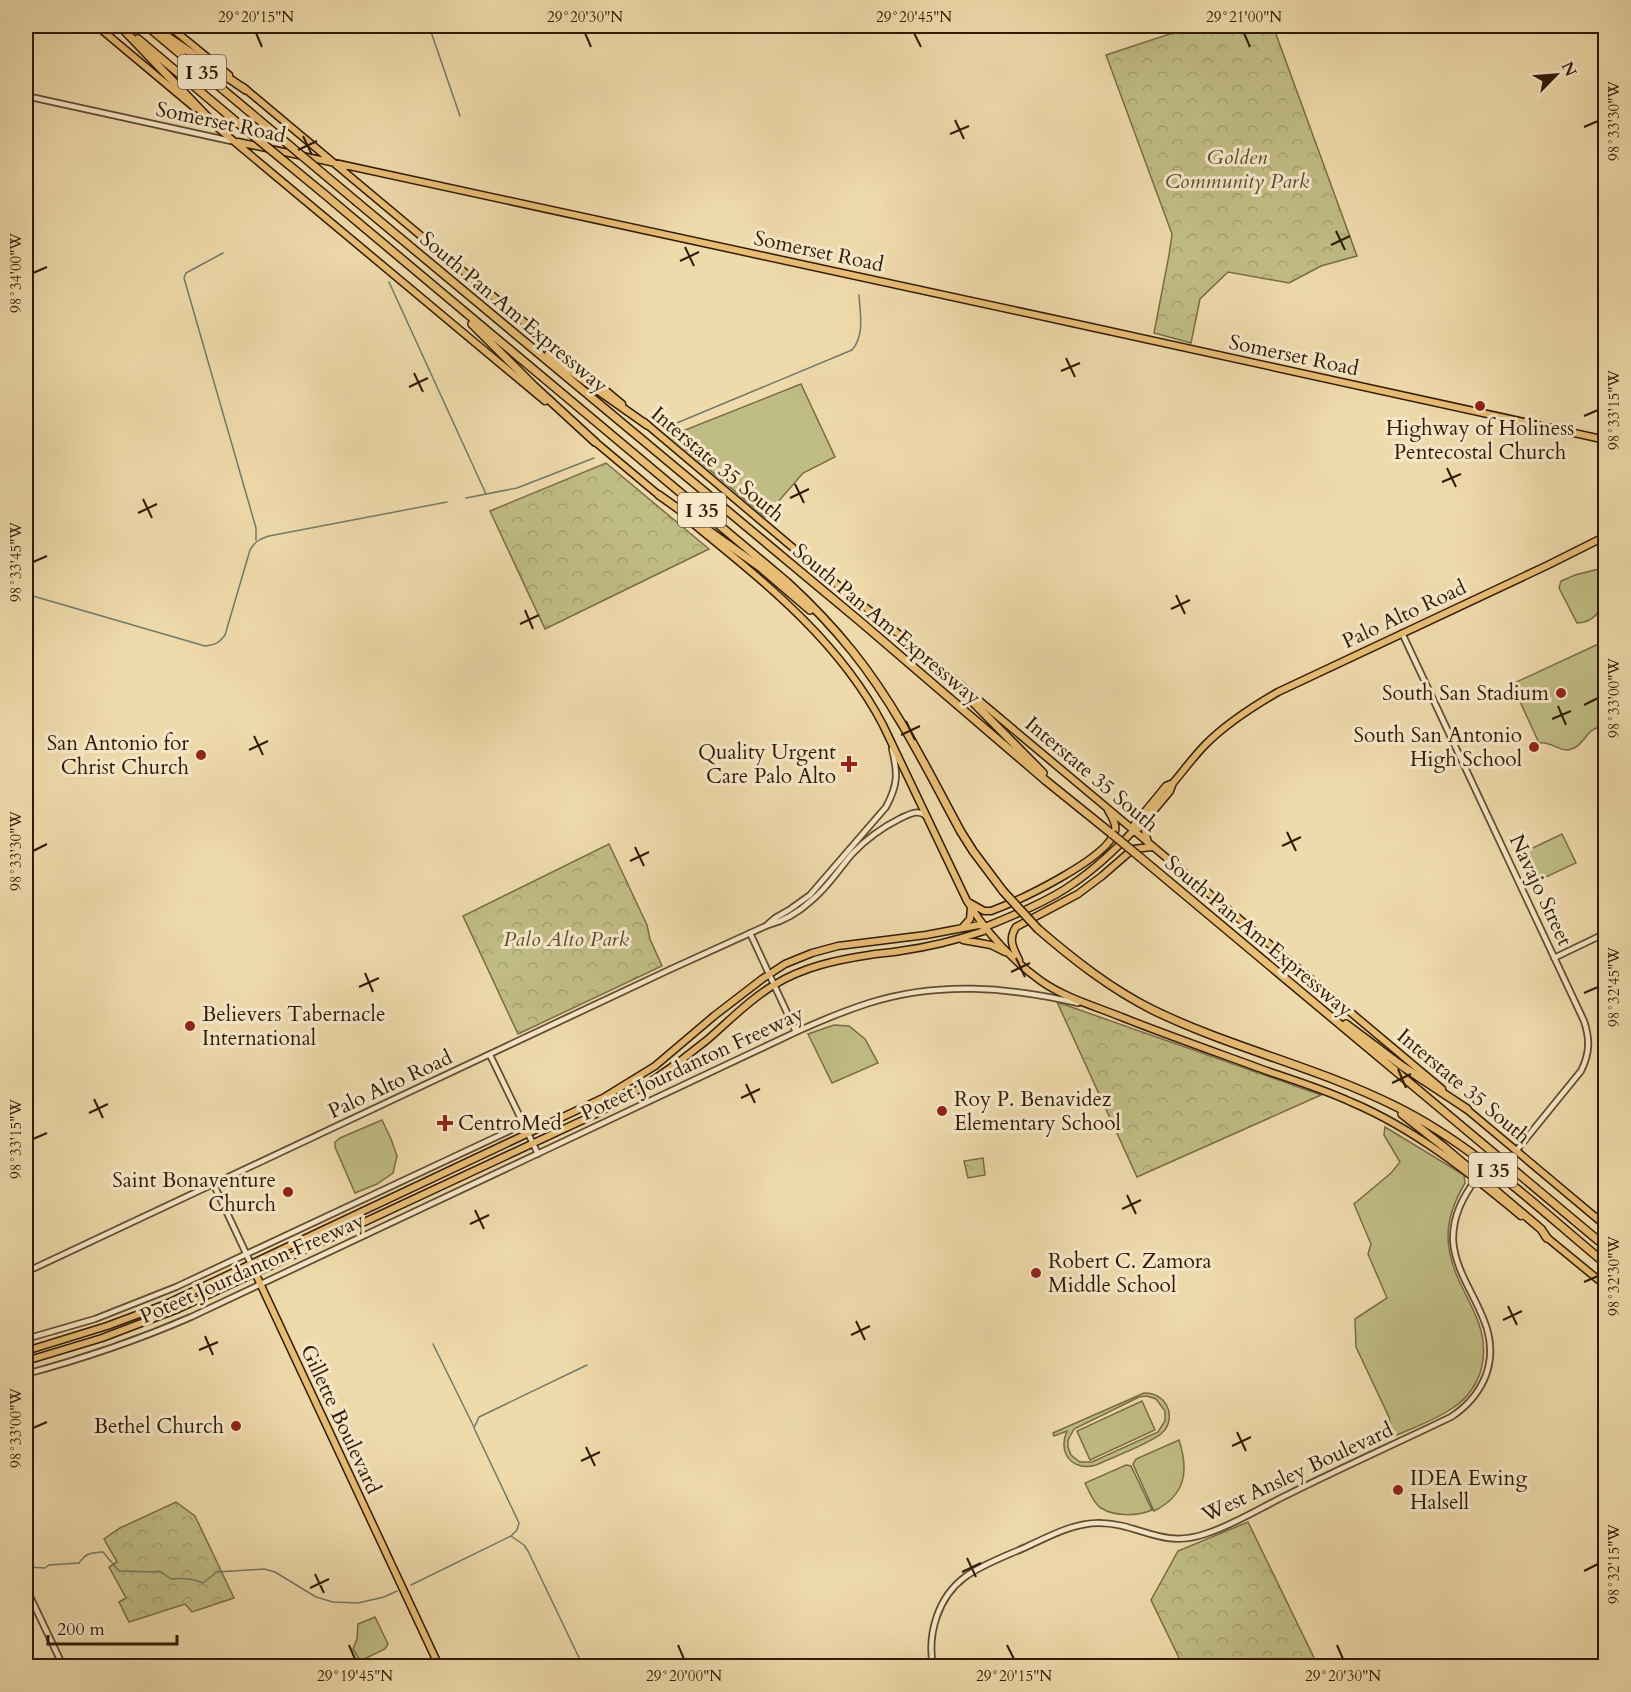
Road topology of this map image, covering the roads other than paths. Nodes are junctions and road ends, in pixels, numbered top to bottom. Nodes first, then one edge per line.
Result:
1 (97, 26) edge
2 (121, 26) edge
3 (147, 26) edge
4 (152, 26) edge
5 (169, 26) edge
6 (246, 90) junction
7 (26, 96) edge
8 (216, 126) junction
9 (235, 141) junction
10 (335, 164) junction
11 (448, 298) junction
12 (499, 319) junction
13 (647, 425) junction
14 (1605, 440) edge
15 (595, 442) junction
16 (659, 495) junction
17 (1605, 536) edge
18 (1402, 633) junction
19 (908, 641) junction
20 (853, 651) junction
21 (1222, 730) joint
22 (891, 743) junction
23 (1106, 807) junction
24 (926, 816) junction
25 (1120, 818) junction
26 (1143, 819) junction
27 (1134, 830) junction
28 (1112, 834) junction
29 (1150, 845) junction
30 (969, 904) junction
31 (768, 925) junction
32 (985, 927) junction
33 (962, 928) junction
34 (750, 933) junction
35 (1605, 933) edge
36 (960, 939) junction
37 (1010, 954) junction
38 (1554, 958) junction
39 (1021, 964) junction
40 (769, 974) junction
41 (774, 984) junction
42 (1094, 1006) junction
43 (1320, 1008) junction
44 (796, 1032) junction
45 (490, 1055) junction
46 (1369, 1094) junction
47 (1467, 1109) junction
48 (524, 1124) junction
49 (528, 1134) junction
50 (533, 1143) junction
51 (1516, 1151) junction
52 (537, 1154) junction
53 (1476, 1179) junction
54 (213, 1185) junction
55 (1605, 1226) edge
56 (1547, 1238) junction
57 (1605, 1247) edge
58 (246, 1255) junction
59 (251, 1264) junction
60 (1605, 1264) edge
61 (26, 1272) edge
62 (255, 1274) junction
63 (260, 1284) junction
64 (1605, 1286) edge
65 (26, 1339) edge
66 (26, 1351) edge
67 (26, 1361) edge
68 (26, 1374) edge
69 (26, 1588) edge
70 (63, 1666) edge
71 (439, 1666) edge
72 (933, 1666) edge

1 - 8 main road
2 - 8 highway
2 - 11 highway, South Pan Am Expressway / I 35, bridge
3 - 12 highway, South Pan Am Expressway / I 35, bridge
4 - 6 highway
5 - 6 main road, Interstate 35 South
6 - 10 main road, Interstate 35 South
7 - 9 street, Somerset Road
8 - 9 main road
9 - 10 main road, Somerset Road
9 - 15 main road
10 - 13 main road, Interstate 35 South
10 - 14 main road, Somerset Road
11 - 15 highway
11 - 20 highway, South Pan Am Expressway / I 35
12 - 13 highway
12 - 28 highway, South Pan Am Expressway / I 35
13 - 19 main road, Interstate 35 South
15 - 16 main road
16 - 20 highway
16 - 22 main road
17 - 18 main road, Palo Alto Road
18 - 21 main road, Palo Alto Road
18 - 38 street, Navajo Street
19 - 23 main road, Interstate 35 South
19 - 28 highway
20 - 46 highway, South Pan Am Expressway / I 35, bridge
21 - 26 main road, Poteet Jourdanton Freeway
22 - 24 main road
22 - 31 street, Palo Alto Road
23 - 25 main road, Interstate 35 South
23 - 30 main road
24 - 30 main road
24 - 31 street, Palo Alto Road
25 - 26 main road
25 - 27 main road, Interstate 35 South
26 - 27 main road, Poteet Jourdanton Freeway
26 - 29 main road
27 - 29 main road, Interstate 35 South
27 - 32 main road, Poteet Jourdanton Freeway
28 - 43 highway, South Pan Am Expressway / I 35, bridge
29 - 39 main road
29 - 47 main road, Interstate 35 South
30 - 32 main road
30 - 33 main road
31 - 34 street, Palo Alto Road
32 - 33 main road, Poteet Jourdanton Freeway
32 - 36 main road, Poteet Jourdanton Freeway
32 - 37 main road
33 - 40 main road, Poteet Jourdanton Freeway
34 - 40 street
34 - 45 street, Palo Alto Road
35 - 38 street
36 - 37 main road
36 - 41 main road, Poteet Jourdanton Freeway
37 - 39 main road
38 - 51 street, Navajo Street
39 - 42 main road
40 - 41 street
40 - 49 main road, Poteet Jourdanton Freeway
41 - 44 street
41 - 50 main road, Poteet Jourdanton Freeway
42 - 44 street, Poteet Jourdanton Freeway
42 - 53 main road
43 - 47 highway
43 - 57 highway, South Pan Am Expressway / I 35
44 - 52 street, Poteet Jourdanton Freeway
45 - 48 street
45 - 54 street, Palo Alto Road
46 - 56 highway
46 - 60 highway, I 35
47 - 51 main road, Interstate 35 South
48 - 49 street
48 - 58 street, Poteet Jourdanton Freeway
49 - 50 street
49 - 59 main road, Poteet Jourdanton Freeway
50 - 52 street
50 - 62 main road, Poteet Jourdanton Freeway
51 - 55 main road, Interstate 35 South
52 - 63 street, Poteet Jourdanton Freeway
53 - 56 main road
53 - 72 street, West Ansley Boulevard
54 - 58 street, Gillette Boulevard
54 - 61 street, Palo Alto Road
56 - 64 main road
58 - 59 street, Gillette Boulevard
58 - 65 street, Poteet Jourdanton Freeway
59 - 62 main road, Gillette Boulevard
59 - 66 main road, Poteet Jourdanton Freeway
62 - 63 main road, Gillette Boulevard
62 - 67 main road, Poteet Jourdanton Freeway
63 - 68 street, Poteet Jourdanton Freeway
63 - 71 main road, Gillette Boulevard
69 - 70 street

